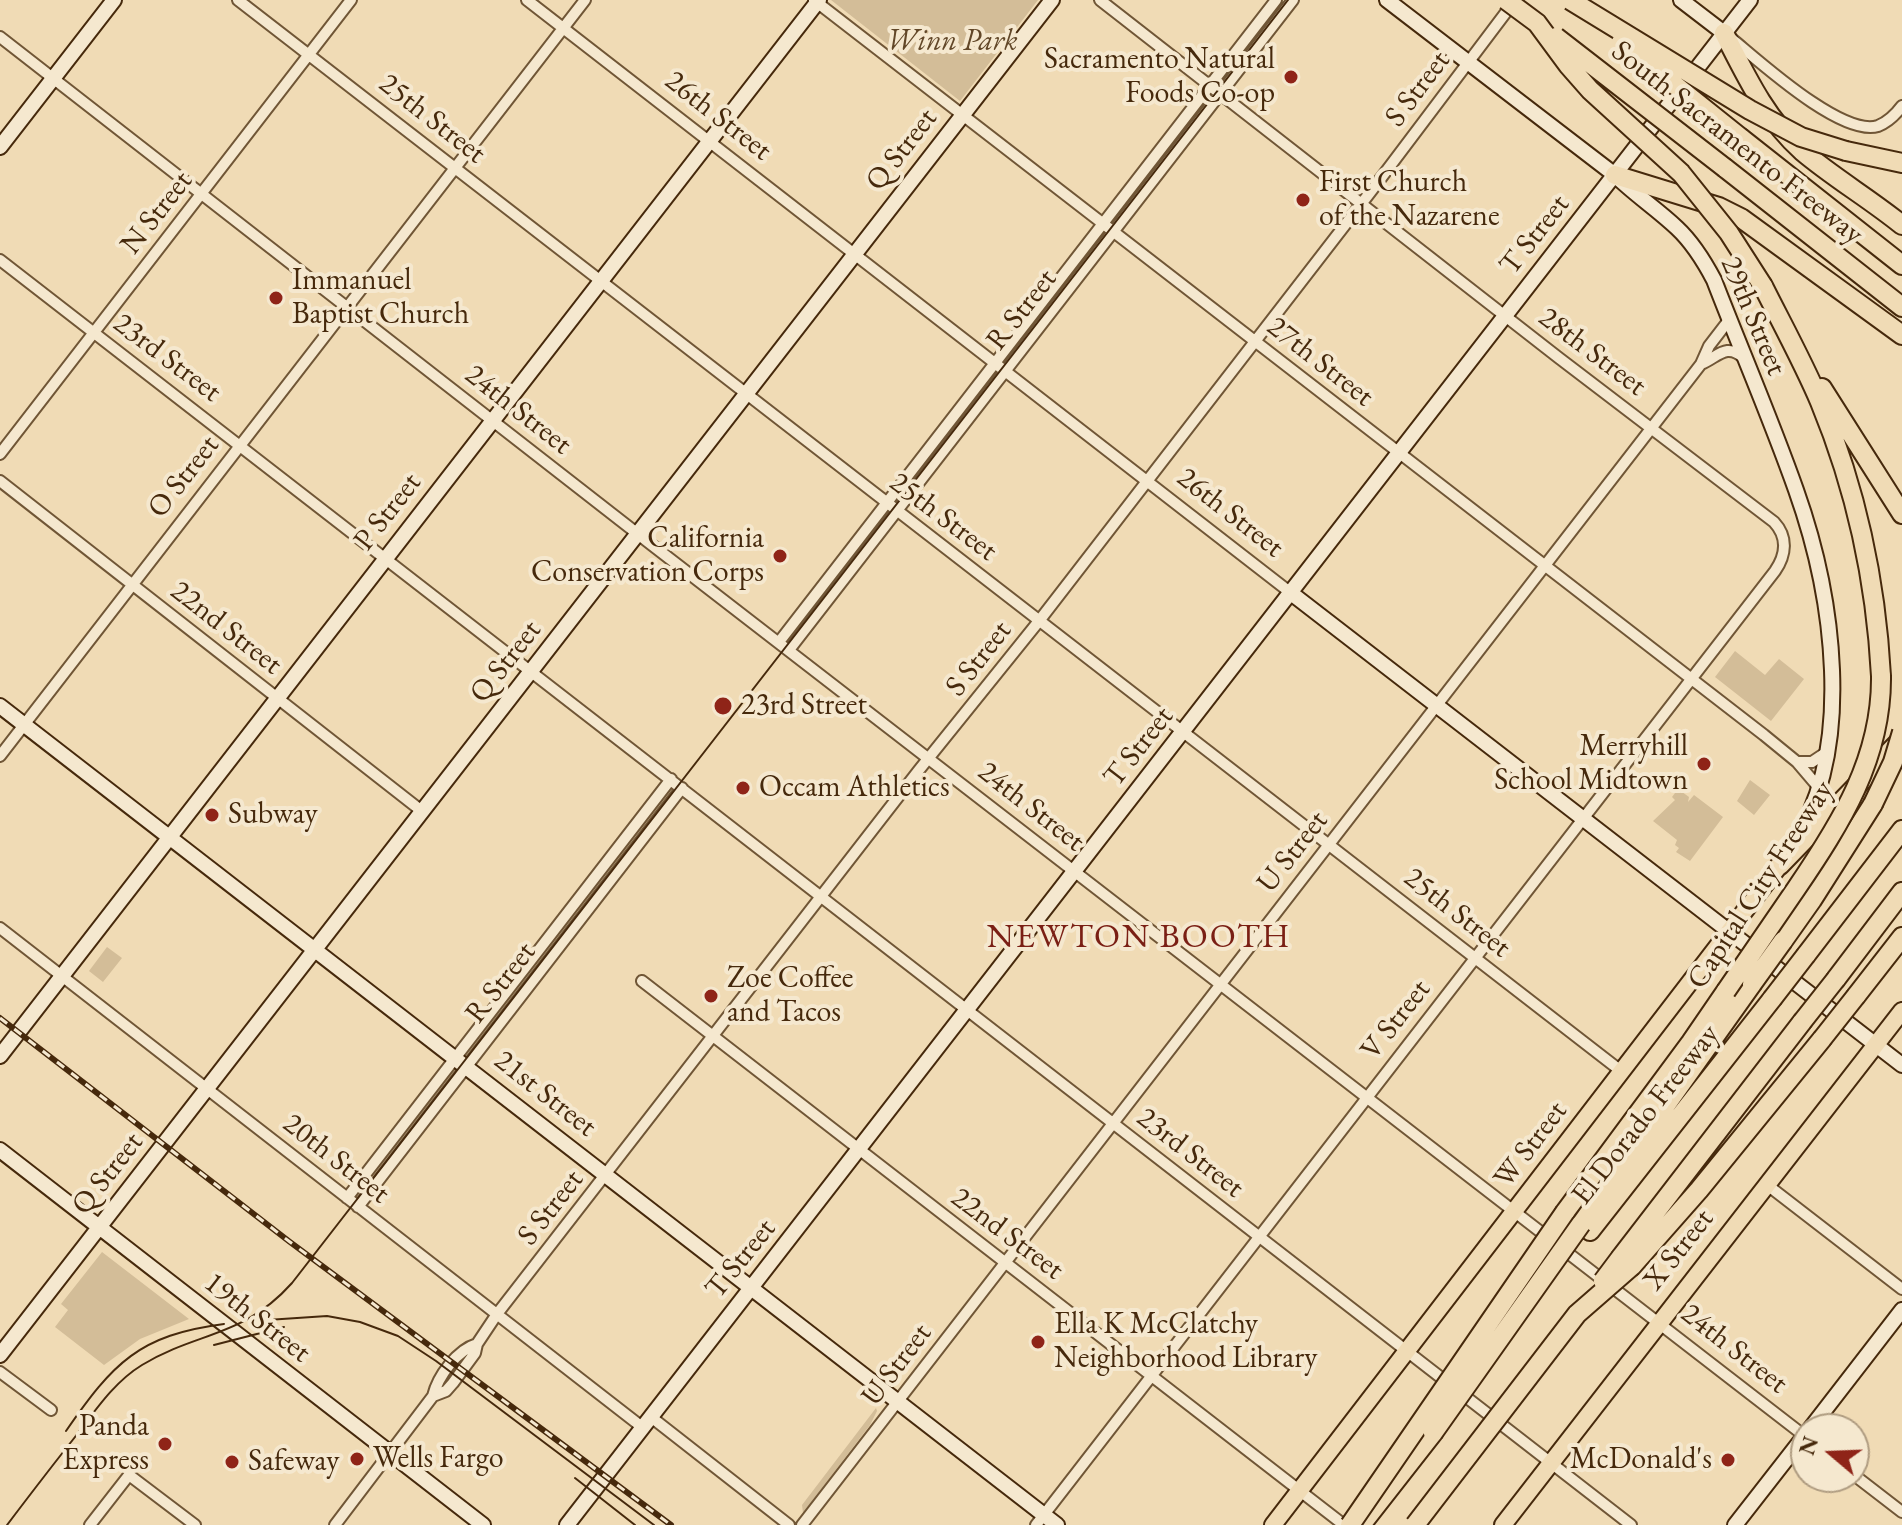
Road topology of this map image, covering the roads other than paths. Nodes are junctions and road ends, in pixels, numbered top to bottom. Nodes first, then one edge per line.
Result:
1 (114, 0) edge
2 (238, 0) edge
3 (351, 0) edge
4 (527, 0) edge
5 (585, 0) edge
6 (1052, 0) edge
7 (1100, 0) edge
8 (1276, 0) edge
9 (1293, 0) edge
10 (1387, 0) edge
11 (1506, 0) edge
12 (1515, 0) edge
13 (1569, 0) edge
14 (1681, 0) edge
15 (1750, 0) edge
16 (816, 1) edge
17 (1537, 23) junction
18 (563, 28) junction
19 (1724, 33) junction
20 (0, 37) edge
21 (309, 55) junction
22 (1468, 62) junction
23 (53, 78) junction
24 (1210, 85) junction
25 (1220, 95) junction
26 (1900, 109) edge
27 (962, 115) junction
28 (708, 141) junction
29 (0, 147) edge
30 (1846, 151) junction
31 (1902, 155) edge
32 (1902, 163) edge
33 (456, 168) junction
34 (1615, 175) junction
35 (202, 194) junction
36 (1361, 204) junction
37 (1103, 224) junction
38 (1902, 225) edge
39 (1113, 232) junction
40 (855, 255) junction
41 (0, 260) edge
42 (1902, 265) edge
43 (600, 281) junction
44 (348, 307) junction
45 (1902, 307) edge
46 (1506, 316) junction
47 (1729, 320) junction
48 (94, 333) junction
49 (1902, 335) edge
50 (1253, 341) junction
51 (1744, 359) junction
52 (1801, 360) junction
53 (994, 364) junction
54 (1701, 364) junction
55 (1005, 372) junction
56 (746, 394) junction
57 (492, 420) junction
58 (1652, 428) junction
59 (240, 444) junction
60 (0, 454) edge
61 (1399, 454) junction
62 (1145, 480) junction
63 (0, 481) edge
64 (886, 504) junction
65 (897, 511) junction
66 (1902, 514) edge
67 (638, 534) junction
68 (1784, 539) joint
69 (385, 559) junction
70 (1545, 567) junction
71 (131, 584) junction
72 (1291, 593) junction
73 (1039, 621) junction
74 (779, 642) junction
75 (789, 650) junction
76 (532, 671) junction
77 (1690, 680) junction
78 (277, 698) junction
79 (0, 706) edge
80 (1437, 706) junction
81 (24, 725) junction
82 (1184, 732) junction
83 (1902, 732) edge
84 (1902, 739) edge
85 (1828, 750) junction
86 (0, 756) edge
87 (930, 758) junction
88 (1797, 762) junction
89 (671, 779) junction
90 (682, 788) junction
91 (1820, 789) junction
92 (423, 812) junction
93 (1582, 819) junction
94 (1902, 830) edge
95 (170, 836) junction
96 (1329, 845) junction
97 (1780, 865) junction
98 (1075, 871) junction
99 (1902, 892) edge
100 (822, 897) junction
101 (0, 928) edge
102 (1729, 932) junction
103 (1902, 937) edge
104 (316, 950) junction
105 (1474, 958) junction
106 (62, 976) junction
107 (642, 981) dead end
108 (1221, 984) junction
109 (967, 1011) junction
110 (1902, 1011) edge
111 (714, 1036) junction
112 (1876, 1045) junction
113 (0, 1056) edge
114 (461, 1062) junction
115 (1902, 1065) edge
116 (1621, 1071) junction
117 (207, 1089) junction
118 (1367, 1097) junction
119 (1113, 1123) junction
120 (0, 1150) edge
121 (860, 1150) junction
122 (607, 1175) junction
123 (1766, 1184) junction
124 (347, 1198) junction
125 (358, 1207) junction
126 (1515, 1212) junction
127 (100, 1228) junction
128 (1586, 1228) junction
129 (1259, 1236) junction
130 (1627, 1261) junction
131 (1005, 1263) junction
132 (751, 1288) junction
133 (1902, 1289) edge
134 (1902, 1310) edge
135 (497, 1314) junction
136 (1658, 1322) junction
137 (1408, 1352) junction
138 (0, 1355) edge
139 (0, 1372) edge
140 (1151, 1375) junction
141 (899, 1402) junction
142 (51, 1410) dead end
143 (1823, 1413) edge
144 (1790, 1421) edge
145 (646, 1422) junction
146 (391, 1454) junction
147 (1790, 1455) edge
148 (1551, 1462) junction
149 (1870, 1487) edge
150 (1300, 1490) junction
151 (1902, 1512) edge
152 (1040, 1520) edge
153 (90, 1525) edge
154 (195, 1525) edge
155 (335, 1525) edge
156 (483, 1525) edge
157 (567, 1525) edge
158 (789, 1525) edge
159 (802, 1525) edge
160 (1057, 1525) edge
161 (1273, 1525) edge
162 (1344, 1525) edge
163 (1350, 1525) edge
164 (1361, 1525) edge
165 (1415, 1525) edge
166 (1503, 1525) edge
167 (1631, 1525) edge
168 (1735, 1525) edge

1 - 23 main road
2 - 21 street, 25th Street
3 - 21 street, N Street
4 - 18 street, 26th Street
5 - 18 street, O Street
6 - 27 main road, Q Street
7 - 24 street, 28th Street
8 - 24 street, R Street
9 - 25 street, R Street
10 - 22 main road, 29th Street
11 - 17 highway, Capital City Freeway, bridge
12 - 22 street, S Street
13 - 30 highway, bridge
13 - 42 highway, South Sacramento Freeway, bridge
14 - 19 main road
15 - 19 main road, T Street
16 - 27 street, 27th Street
16 - 28 main road, P Street
17 - 45 highway, South Sacramento Freeway, bridge
17 - 52 highway, Capital City Freeway, bridge
18 - 28 street, 26th Street
18 - 33 street, O Street
19 - 26 street
19 - 34 main road, T Street
19 - 38 highway
20 - 23 street, 24th Street
21 - 33 street, 25th Street
21 - 35 street, N Street
22 - 34 main road, 29th Street
22 - 36 street, S Street
23 - 29 main road
23 - 35 street, 24th Street
24 - 25 street, 28th Street
24 - 37 street, R Street
25 - 36 street, 28th Street
25 - 39 street, R Street
27 - 37 street, 27th Street
27 - 40 main road, Q Street
28 - 40 street, 26th Street
28 - 43 main road, P Street
30 - 31 highway
30 - 32 highway
33 - 43 street, 25th Street
33 - 44 street, O Street
34 - 46 main road, T Street
34 - 47 main road, 29th Street
34 - 49 highway
35 - 44 street, 24th Street
35 - 48 street, N Street
36 - 46 street, 28th Street
36 - 50 street, S Street
37 - 39 street, 27th Street
37 - 53 street, R Street
39 - 50 street, 27th Street
39 - 55 street, R Street
40 - 53 street, 26th Street
40 - 56 main road, Q Street
41 - 48 street, 23rd Street
43 - 56 street, 25th Street
43 - 57 main road, P Street
44 - 57 street, 24th Street
44 - 59 street, O Street
46 - 58 street, 28th Street
46 - 61 main road, T Street
47 - 51 main road, 29th Street
47 - 54 street, U Street
48 - 59 street, 23rd Street
48 - 60 street, N Street
50 - 61 street, 27th Street
50 - 62 street, S Street
51 - 54 street
51 - 85 main road, 29th Street
52 - 66 highway
52 - 163 highway, Capital City Freeway, bridge
53 - 55 street, 26th Street
53 - 64 street, R Street
54 - 58 street, U Street
55 - 62 street, 26th Street
55 - 65 street, R Street
56 - 64 street, 25th Street
56 - 67 main road, Q Street
57 - 67 street, 24th Street
57 - 69 main road, P Street
58 - 68 street, 28th Street
58 - 70 street, U Street
59 - 69 street, 23rd Street
59 - 71 street, O Street
61 - 70 street, 27th Street
61 - 72 main road, T Street
62 - 72 street, 26th Street
62 - 73 street, S Street
63 - 71 street, 22nd Street
64 - 65 street, 25th Street
64 - 74 street, R Street
65 - 73 street, 25th Street
65 - 75 street, R Street
67 - 74 street, 24th Street
67 - 76 main road, Q Street
68 - 77 street, V Street
69 - 76 street, 23rd Street
69 - 78 main road, P Street
70 - 77 street, 27th Street
70 - 80 street, U Street
71 - 78 street, 22nd Street
71 - 81 street, O Street
72 - 80 main road, 26th Street
72 - 82 main road, T Street
73 - 82 street, 25th Street
73 - 87 street, S Street
74 - 75 street, 24th Street
75 - 87 street, 24th Street
76 - 89 street, 23rd Street
76 - 92 main road, Q Street
77 - 88 street, 27th Street
77 - 93 street, V Street
78 - 92 street, 22nd Street
78 - 95 main road, P Street
79 - 81 main road, 21st Street
80 - 93 main road, 26th Street
80 - 96 street, U Street
81 - 86 street, O Street
81 - 95 main road, 21st Street
82 - 96 street, 25th Street
82 - 98 main road, T Street
83 - 128 highway, bridge
84 - 97 highway
85 - 88 street
85 - 91 main road, 29th Street
87 - 98 street, 24th Street
87 - 100 street, S Street
88 - 91 street, 27th Street
89 - 90 street, 23rd Street
89 - 114 street, R Street
90 - 100 street, 23rd Street
90 - 114 street, R Street
91 - 97 main road, W Street
92 - 104 main road, Q Street
93 - 102 main road, 26th Street
93 - 105 street, V Street
94 - 128 highway, El Dorado Freeway, bridge
95 - 104 main road, 21st Street
95 - 106 main road, P Street
96 - 105 street, 25th Street
96 - 108 street, U Street
97 - 102 main road, W Street
98 - 108 street, 24th Street
98 - 109 main road, T Street
99 - 130 highway, bridge
100 - 109 street, 23rd Street
100 - 111 street, S Street
101 - 106 street, 20th Street
102 - 112 main road, 26th Street
102 - 116 main road, W Street
103 - 130 highway, bridge
104 - 114 main road, 21st Street
104 - 117 main road, Q Street
105 - 116 street, 25th Street
105 - 118 street, V Street
106 - 113 main road, P Street
106 - 117 street, 20th Street
107 - 111 street, 22nd Street
108 - 118 street, 24th Street
108 - 119 street, U Street
109 - 119 street, 23rd Street
109 - 121 main road, T Street
110 - 112 main road, X Street
111 - 121 street, 22nd Street
111 - 122 street, S Street
112 - 115 main road, 26th Street
112 - 123 main road, X Street
114 - 122 main road, 21st Street
114 - 124 street, R Street
114 - 125 street, R Street
116 - 126 main road, W Street
117 - 124 street, 20th Street
117 - 127 main road, Q Street
118 - 126 street, 24th Street
118 - 129 street, V Street
119 - 129 street, 23rd Street
119 - 131 street, U Street
120 - 127 main road, 19th Street
121 - 131 street, 22nd Street
121 - 132 main road, T Street
122 - 132 main road, 21st Street
122 - 135 street, S Street
123 - 133 street
123 - 136 main road, X Street
124 - 125 street, 20th Street
125 - 135 street, 20th Street
126 - 136 street, 24th Street
126 - 137 main road, W Street
127 - 138 main road, Q Street
127 - 146 main road, 19th Street
128 - 164 highway, El Dorado Freeway, bridge
129 - 137 street, 23rd Street
129 - 140 street, V Street
130 - 165 highway, bridge
131 - 140 street, 22nd Street
131 - 141 street, U Street
132 - 141 main road, 21st Street
132 - 145 main road, T Street
134 - 143 main road
135 - 145 street, 20th Street
135 - 146 street, S Street
136 - 144 street, 24th Street
136 - 148 main road, X Street
137 - 148 street, 23rd Street
137 - 150 main road, W Street
139 - 142 street
140 - 150 street, 22nd Street
140 - 152 street, V Street
141 - 152 main road, 21st Street
141 - 159 street, U Street
145 - 157 main road, T Street
145 - 158 street, 20th Street
146 - 155 street, S Street
146 - 156 main road, 19th Street
147 - 168 main road
148 - 166 main road, X Street
148 - 167 street, 23rd Street
149 - 151 street
150 - 161 main road, W Street
150 - 162 street, 22nd Street
152 - 160 main road, 21st Street
153 - 154 street

